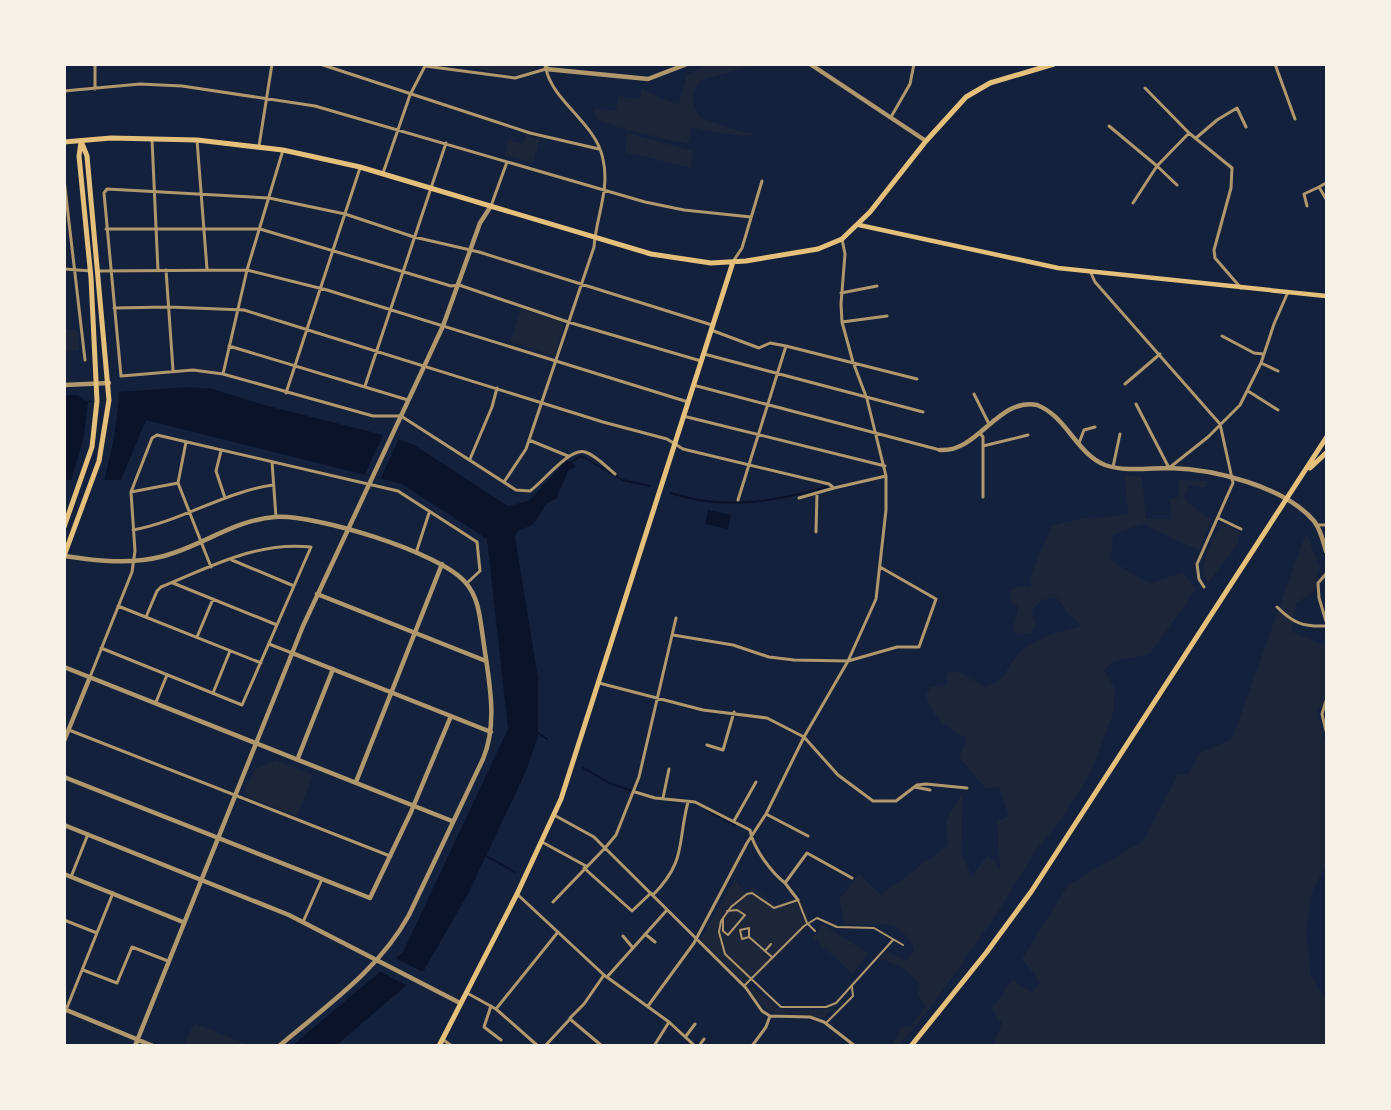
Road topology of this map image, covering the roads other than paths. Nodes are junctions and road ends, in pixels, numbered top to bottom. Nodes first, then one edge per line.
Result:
1 (95, 64) edge
2 (272, 64) edge
3 (320, 64) edge
4 (687, 64) edge
5 (810, 64) edge
6 (914, 64) edge
7 (1054, 64) edge
8 (1275, 64) edge
9 (425, 65) edge
10 (1044, 66) edge
11 (546, 67) edge
12 (1145, 88) dead end
13 (95, 89) junction
14 (64, 91) edge
15 (410, 95) junction
16 (267, 99) junction
17 (891, 117) junction
18 (1295, 119) dead end
19 (1109, 126) dead end
20 (1246, 127) dead end
21 (398, 129) junction
22 (1190, 133) junction
23 (1196, 138) junction
24 (152, 139) junction
25 (197, 140) junction
26 (81, 141) junction
27 (926, 141) junction
28 (64, 142) edge
29 (446, 143) junction
30 (259, 146) junction
31 (599, 149) junction
32 (283, 150) junction
33 (507, 162) junction
34 (360, 166) junction
35 (1157, 166) junction
36 (383, 173) junction
37 (64, 179) edge
38 (762, 180) dead end
39 (1326, 183) edge
40 (1177, 184) dead end
41 (431, 187) junction
42 (1319, 187) junction
43 (605, 190) junction
44 (154, 191) junction
45 (200, 192) junction
46 (269, 198) junction
47 (1326, 199) edge
48 (1133, 203) dead end
49 (491, 206) junction
50 (1307, 206) dead end
51 (64, 214) edge
52 (69, 214) junction
53 (345, 214) junction
54 (751, 216) junction
55 (859, 225) junction
56 (106, 229) junction
57 (260, 229) junction
58 (156, 230) junction
59 (203, 231) junction
60 (414, 237) junction
61 (595, 238) junction
62 (842, 240) junction
63 (471, 250) junction
64 (333, 251) junction
65 (733, 262) junction
66 (64, 269) edge
67 (76, 269) junction
68 (207, 269) junction
69 (90, 270) junction
70 (166, 270) junction
71 (247, 270) junction
72 (158, 271) junction
73 (402, 271) junction
74 (99, 272) junction
75 (111, 272) junction
76 (1090, 273) junction
77 (459, 285) junction
78 (582, 285) junction
79 (877, 286) dead end
80 (1241, 288) junction
81 (320, 289) junction
82 (1288, 292) junction
83 (841, 293) junction
84 (1326, 296) edge
85 (169, 307) junction
86 (114, 308) junction
87 (237, 309) junction
88 (390, 310) junction
89 (887, 316) dead end
90 (568, 322) junction
91 (842, 322) junction
92 (443, 326) junction
93 (711, 328) junction
94 (307, 330) junction
95 (1222, 336) dead end
96 (229, 346) junction
97 (786, 346) junction
98 (377, 350) junction
99 (703, 354) junction
100 (1160, 354) junction
101 (1263, 354) junction
102 (85, 360) dead end
103 (556, 360) junction
104 (701, 361) junction
105 (853, 363) junction
106 (1261, 363) junction
107 (425, 365) junction
108 (295, 366) junction
109 (173, 370) junction
110 (1278, 371) dead end
111 (223, 374) junction
112 (779, 375) junction
113 (917, 379) dead end
114 (109, 383) junction
115 (98, 384) junction
116 (1125, 384) dead end
117 (693, 385) junction
118 (64, 386) edge
119 (365, 386) junction
120 (497, 388) junction
121 (1248, 391) junction
122 (286, 393) junction
123 (974, 394) dead end
124 (867, 399) junction
125 (408, 400) junction
126 (543, 402) junction
127 (688, 402) junction
128 (1136, 404) dead end
129 (769, 406) junction
130 (1278, 410) dead end
131 (923, 412) dead end
132 (401, 416) junction
133 (684, 416) junction
134 (1221, 424) junction
135 (990, 425) junction
136 (1095, 427) dead end
137 (981, 433) junction
138 (876, 434) junction
139 (1120, 434) dead end
140 (1028, 435) dead end
141 (759, 436) junction
142 (1326, 438) edge
143 (529, 440) junction
144 (186, 442) junction
145 (675, 443) junction
146 (1078, 445) junction
147 (983, 446) junction
148 (940, 450) joint
149 (221, 451) junction
150 (1326, 453) edge
151 (568, 456) junction
152 (470, 459) junction
153 (272, 462) junction
154 (749, 466) junction
155 (885, 466) junction
156 (1113, 467) junction
157 (1169, 468) junction
158 (1306, 473) junction
159 (615, 474) dead end
160 (886, 476) junction
161 (1233, 478) junction
162 (178, 483) junction
163 (369, 483) junction
164 (503, 483) junction
165 (273, 485) junction
166 (834, 488) junction
167 (131, 492) junction
168 (817, 493) junction
169 (983, 497) dead end
170 (225, 498) junction
171 (799, 498) dead end
172 (738, 500) dead end
173 (1287, 501) junction
174 (190, 512) junction
175 (429, 513) junction
176 (276, 517) junction
177 (1218, 518) junction
178 (1316, 525) junction
179 (1326, 525) edge
180 (64, 527) edge
181 (1241, 529) dead end
182 (133, 530) junction
183 (348, 530) junction
184 (816, 532) dead end
185 (201, 541) junction
186 (1326, 551) edge
187 (416, 553) junction
188 (64, 556) edge
189 (231, 559) junction
190 (134, 561) junction
191 (442, 564) junction
192 (211, 567) junction
193 (880, 567) junction
194 (1326, 574) edge
195 (171, 583) junction
196 (466, 583) junction
197 (294, 586) junction
198 (1204, 587) dead end
199 (317, 594) junction
200 (213, 599) junction
201 (118, 606) junction
202 (1277, 607) dead end
203 (146, 617) junction
204 (676, 618) dead end
205 (1326, 621) edge
206 (277, 626) junction
207 (1326, 626) edge
208 (415, 633) junction
209 (672, 635) junction
210 (196, 637) junction
211 (269, 644) junction
212 (101, 648) junction
213 (230, 651) junction
214 (292, 652) junction
215 (486, 661) junction
216 (848, 661) junction
217 (261, 663) junction
218 (64, 667) edge
219 (333, 669) junction
220 (167, 675) junction
221 (90, 677) junction
222 (599, 682) junction
223 (391, 692) junction
224 (213, 693) junction
225 (656, 698) junction
226 (1326, 700) edge
227 (156, 702) junction
228 (734, 712) junction
229 (451, 716) junction
230 (69, 730) junction
231 (1326, 731) edge
232 (491, 732) junction
233 (804, 737) junction
234 (64, 741) edge
235 (256, 742) junction
236 (706, 745) dead end
237 (298, 758) junction
238 (669, 769) dead end
239 (64, 777) edge
240 (356, 782) junction
241 (756, 782) dead end
242 (915, 787) junction
243 (967, 788) dead end
244 (930, 790) dead end
245 (634, 792) junction
246 (235, 795) junction
247 (663, 798) junction
248 (688, 801) junction
249 (414, 804) junction
250 (766, 814) junction
251 (554, 815) junction
252 (452, 821) junction
253 (734, 821) junction
254 (64, 825) edge
255 (88, 834) junction
256 (808, 836) dead end
257 (218, 837) junction
258 (751, 839) junction
259 (542, 842) junction
260 (605, 848) junction
261 (390, 856) junction
262 (585, 867) junction
263 (64, 874) edge
264 (71, 877) junction
265 (852, 878) dead end
266 (201, 879) junction
267 (322, 879) junction
268 (785, 883) junction
269 (113, 893) junction
270 (517, 894) junction
271 (652, 894) junction
272 (798, 900) junction
273 (553, 902) dead end
274 (667, 910) junction
275 (727, 911) junction
276 (723, 917) junction
277 (64, 920) edge
278 (183, 922) junction
279 (303, 922) junction
280 (807, 923) junction
281 (815, 931) dead end
282 (558, 932) junction
283 (97, 933) junction
284 (645, 934) junction
285 (623, 936) dead end
286 (749, 937) junction
287 (696, 938) junction
288 (892, 940) junction
289 (655, 942) dead end
290 (771, 944) dead end
291 (903, 945) dead end
292 (633, 948) junction
293 (765, 951) junction
294 (725, 954) junction
295 (772, 957) junction
296 (378, 960) junction
297 (168, 961) junction
298 (718, 961) junction
299 (83, 970) junction
300 (605, 976) junction
301 (750, 979) junction
302 (744, 986) junction
303 (852, 986) junction
304 (466, 992) junction
305 (460, 1003) junction
306 (491, 1006) junction
307 (648, 1006) junction
308 (496, 1009) junction
309 (65, 1011) edge
310 (770, 1016) junction
311 (570, 1018) junction
312 (669, 1022) junction
313 (826, 1023) junction
314 (696, 1024) dead end
315 (686, 1036) junction
316 (138, 1038) junction
317 (442, 1039) junction
318 (704, 1039) dead end
319 (501, 1040) dead end
320 (135, 1046) edge
321 (153, 1046) edge
322 (279, 1046) edge
323 (439, 1046) edge
324 (452, 1046) edge
325 (538, 1046) edge
326 (545, 1046) edge
327 (602, 1046) edge
328 (654, 1046) edge
329 (697, 1046) edge
330 (752, 1046) edge
331 (855, 1046) edge
332 (911, 1046) edge

1 - 13 street
2 - 16 street
3 - 15 street
4 - 11 street
5 - 17 street
6 - 17 street
7 - 10 main road
8 - 18 street
9 - 11 street
9 - 15 street
10 - 27 main road
11 - 31 street
12 - 22 street
13 - 14 street
13 - 16 street
15 - 21 street
15 - 31 street
16 - 21 street
16 - 30 street
17 - 27 street
19 - 35 street
20 - 23 street
21 - 29 street
21 - 36 street
22 - 23 street
22 - 35 street
23 - 80 street
24 - 25 main road
24 - 26 main road
24 - 44 street
25 - 30 main road
25 - 45 street
26 - 28 main road
26 - 69 main road
26 - 74 main road
27 - 55 main road
29 - 33 street
29 - 41 street
30 - 32 main road
31 - 43 street
32 - 34 main road
32 - 46 street
33 - 43 street
33 - 49 street
34 - 36 main road
34 - 53 street
35 - 40 street
35 - 48 street
36 - 41 main road
37 - 52 street
38 - 54 street
39 - 42 street
41 - 49 main road
41 - 60 street
42 - 47 street
42 - 50 street
43 - 54 street
43 - 61 street
44 - 45 street
44 - 56 street
44 - 58 street
45 - 46 street
45 - 59 street
46 - 53 street
46 - 57 street
49 - 61 main road
49 - 63 street
51 - 52 street
52 - 67 street
53 - 60 street
53 - 64 street
54 - 65 street
55 - 62 main road
55 - 76 main road
56 - 58 street
56 - 75 street
57 - 59 street
57 - 64 street
57 - 71 street
58 - 59 street
58 - 72 street
59 - 68 street
60 - 63 street
60 - 73 street
61 - 65 main road
61 - 78 street
62 - 65 main road
62 - 83 street
63 - 77 street
63 - 78 street
64 - 73 street
64 - 81 street
65 - 93 main road
66 - 67 street
67 - 69 street
67 - 102 street
68 - 70 street
68 - 71 street
69 - 74 street
69 - 115 main road
70 - 72 street
70 - 85 street
71 - 81 street
71 - 87 street
72 - 75 street
73 - 77 street
73 - 88 street
74 - 75 street
74 - 114 main road
75 - 86 street
76 - 80 main road
76 - 100 street
77 - 90 street
77 - 92 street
78 - 90 street
78 - 93 street
79 - 83 street
80 - 82 main road
81 - 88 street
81 - 94 street
82 - 84 main road
82 - 101 street
83 - 91 street
85 - 86 street
85 - 87 street
85 - 109 street
86 - 109 street
87 - 94 street
87 - 96 street
88 - 92 street
88 - 98 street
89 - 91 street
90 - 103 street
90 - 104 street
91 - 105 street
92 - 103 street
92 - 107 street
93 - 97 street
93 - 99 main road
94 - 98 street
94 - 108 street
95 - 101 street
96 - 108 street
96 - 111 street
97 - 105 street
97 - 112 street
98 - 107 street
98 - 119 street
99 - 104 main road
99 - 112 street
100 - 116 street
100 - 134 street
101 - 106 street
103 - 126 street
103 - 127 street
104 - 117 main road
105 - 113 street
105 - 124 street
106 - 110 street
106 - 121 street
107 - 120 street
107 - 125 street
108 - 119 street
108 - 122 street
109 - 111 street
111 - 122 street
112 - 124 street
112 - 129 street
114 - 115 street
114 - 188 main road
115 - 118 street
115 - 180 main road
117 - 127 main road
117 - 129 street
119 - 125 street
120 - 126 street
120 - 152 street
121 - 130 street
121 - 134 street
122 - 132 street
123 - 135 street
124 - 131 street
124 - 138 street
125 - 132 street
126 - 143 street
126 - 145 street
127 - 133 main road
128 - 157 street
129 - 138 street
129 - 141 street
132 - 152 street
132 - 163 street
133 - 141 street
133 - 145 main road
134 - 157 street
134 - 161 street
135 - 137 street
135 - 146 street
136 - 146 street
137 - 147 street
137 - 148 street
138 - 148 street
138 - 155 street
139 - 156 street
140 - 147 street
141 - 154 street
141 - 155 street
142 - 158 main road
143 - 151 street
143 - 164 street
144 - 149 street
144 - 162 street
144 - 167 street
145 - 154 street
145 - 222 main road
146 - 156 street
147 - 169 street
149 - 153 street
149 - 170 street
150 - 158 main road
151 - 159 street
151 - 164 street
152 - 164 street
153 - 163 street
153 - 165 street
154 - 166 street
154 - 172 street
155 - 160 street
156 - 157 street
157 - 161 street
158 - 173 main road
160 - 166 street
160 - 193 street
161 - 173 street
161 - 177 street
162 - 167 street
162 - 174 street
163 - 175 street
163 - 183 street
165 - 170 street
165 - 176 street
166 - 168 street
167 - 182 street
168 - 171 street
168 - 184 street
170 - 174 street
173 - 178 street
173 - 332 main road
174 - 182 street
174 - 185 street
175 - 187 street
175 - 196 street
176 - 183 street
176 - 185 street
177 - 181 street
177 - 198 street
178 - 179 street
178 - 186 street
182 - 190 street
183 - 187 street
183 - 199 street
185 - 190 street
185 - 192 street
187 - 191 street
188 - 190 street
189 - 192 street
189 - 197 street
189 - 197 street
190 - 201 street
191 - 196 street
191 - 208 street
192 - 195 street
193 - 216 street
193 - 216 street
194 - 205 street
195 - 200 street
195 - 203 street
196 - 215 street
197 - 206 street
199 - 208 street
199 - 214 street
200 - 206 street
200 - 210 street
201 - 203 street
201 - 212 street
202 - 207 street
203 - 210 street
204 - 209 street
206 - 211 street
208 - 215 street
208 - 223 street
209 - 216 street
209 - 225 street
210 - 213 street
211 - 214 street
211 - 217 street
212 - 220 street
212 - 221 street
213 - 217 street
213 - 224 street
214 - 219 street
214 - 235 street
215 - 232 street
216 - 233 street
217 - 224 street
218 - 221 street
219 - 223 street
219 - 237 street
220 - 224 street
220 - 227 street
221 - 227 street
221 - 230 street
222 - 225 street
222 - 251 main road
223 - 229 street
223 - 240 street
225 - 228 street
225 - 245 street
226 - 231 street
227 - 235 street
228 - 233 street
228 - 236 street
229 - 232 street
229 - 249 street
230 - 234 street
230 - 246 street
232 - 252 street
233 - 242 street
233 - 250 street
235 - 237 street
235 - 246 street
237 - 240 street
238 - 247 street
239 - 257 street
240 - 249 street
241 - 253 street
242 - 243 street
242 - 244 street
245 - 247 street
245 - 260 street
246 - 257 street
246 - 261 street
247 - 248 street
248 - 253 street
248 - 271 street
249 - 252 street
249 - 261 street
250 - 256 street
250 - 258 street
251 - 259 main road
251 - 260 street
252 - 296 street
253 - 258 street
254 - 255 street
255 - 264 street
255 - 266 street
257 - 266 street
257 - 267 street
258 - 268 street
258 - 287 street
259 - 262 street
259 - 270 main road
260 - 262 street
260 - 271 street
261 - 267 street
262 - 271 street
262 - 273 street
263 - 264 street
264 - 269 street
265 - 268 street
266 - 278 street
266 - 279 street
267 - 279 street
268 - 272 street
269 - 278 street
269 - 283 street
270 - 282 street
270 - 304 main road
271 - 274 street
272 - 275 street
272 - 280 street
274 - 284 street
274 - 287 street
275 - 276 street
275 - 276 street
276 - 294 street
277 - 283 street
278 - 297 street
279 - 296 street
280 - 281 street
280 - 288 street
280 - 295 street
282 - 300 street
282 - 308 street
283 - 299 street
284 - 289 street
284 - 292 street
285 - 292 street
286 - 286 street
286 - 293 street
287 - 298 street
287 - 307 street
288 - 291 street
288 - 303 street
290 - 293 street
292 - 300 street
293 - 295 street
294 - 298 street
294 - 301 street
295 - 301 street
296 - 305 street
296 - 322 street
297 - 299 street
297 - 316 street
298 - 302 street
299 - 309 street
300 - 307 street
300 - 311 street
301 - 302 street
301 - 303 street
302 - 310 street
303 - 313 street
304 - 305 main road
304 - 306 street
305 - 317 main road
306 - 308 street
306 - 319 street
307 - 312 street
308 - 325 street
309 - 316 street
310 - 313 street
310 - 330 street
311 - 326 street
311 - 327 street
312 - 315 street
312 - 328 street
313 - 331 street
314 - 315 street
315 - 329 street
316 - 320 street
316 - 321 street
317 - 323 main road
317 - 324 street
318 - 329 street

